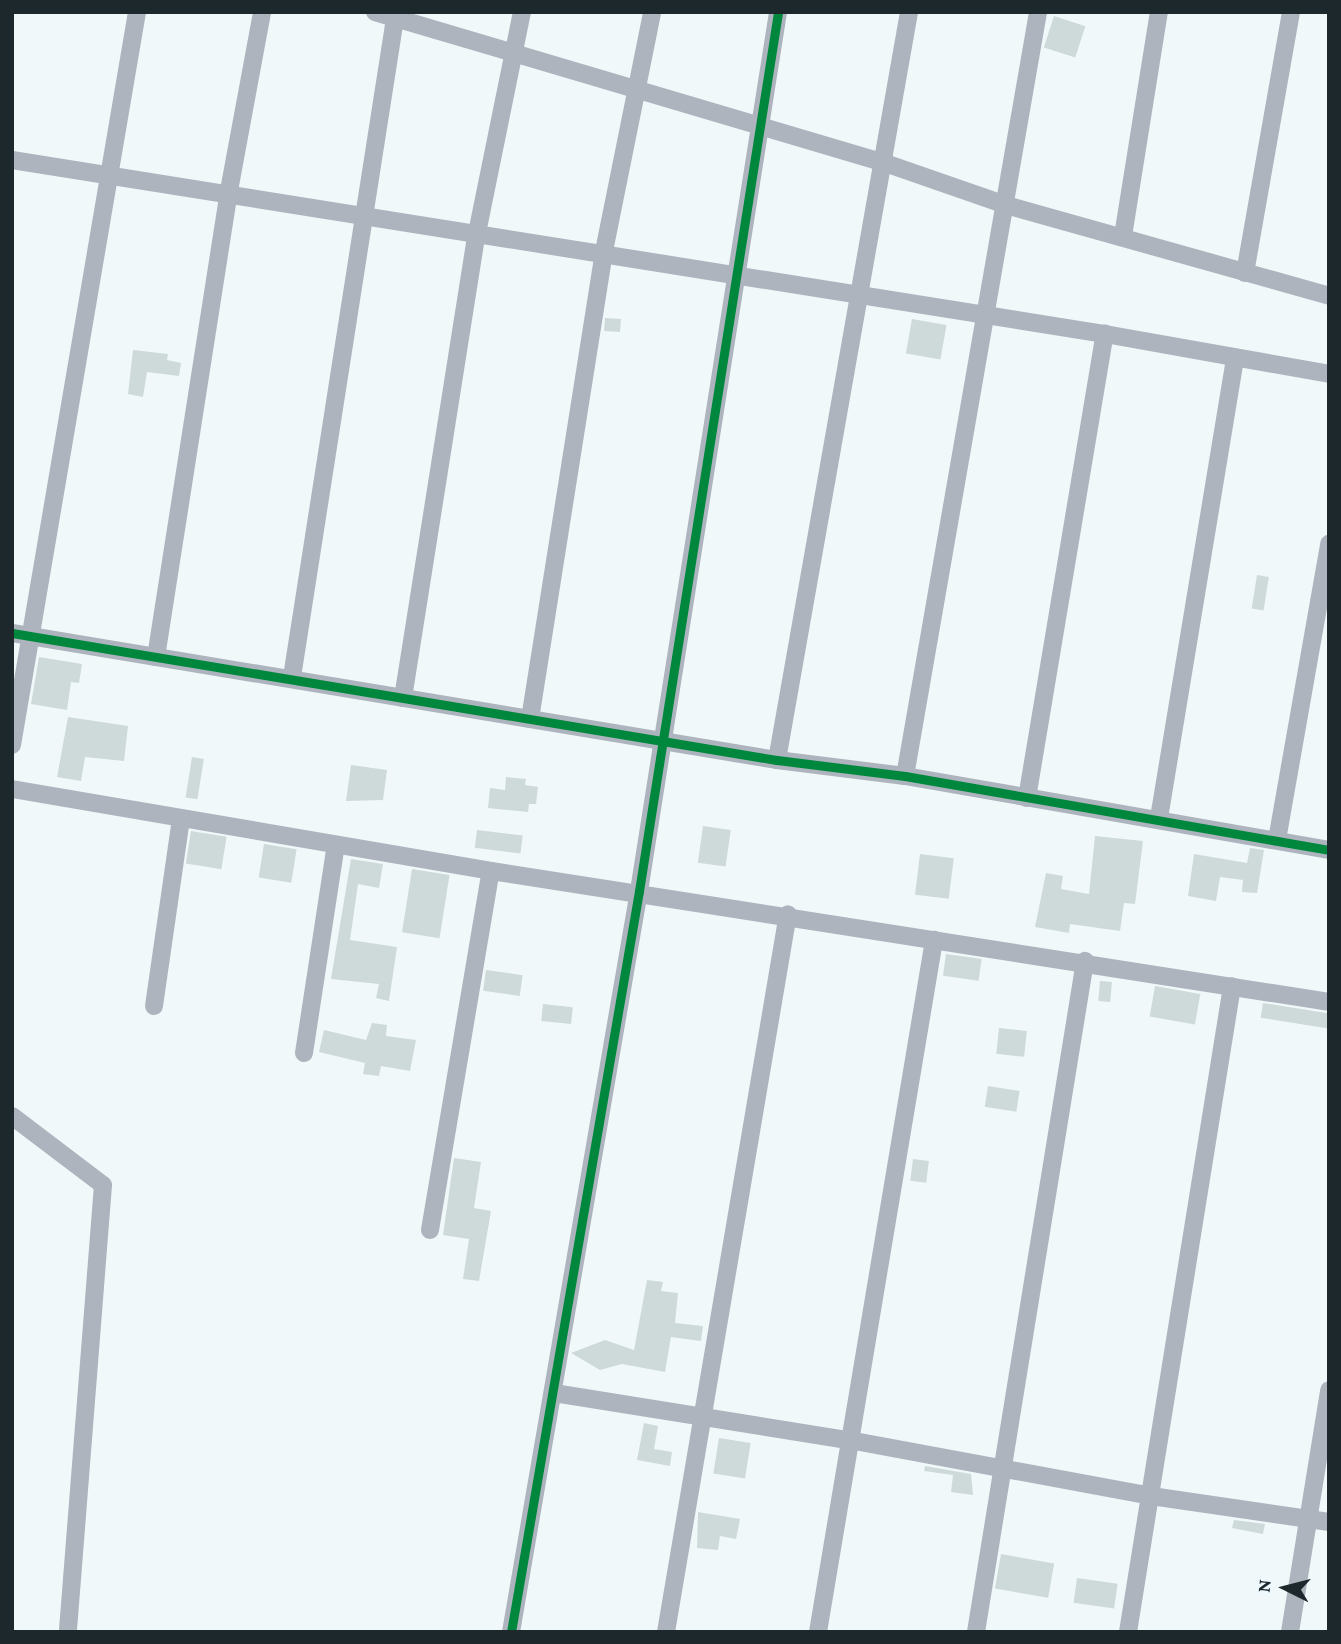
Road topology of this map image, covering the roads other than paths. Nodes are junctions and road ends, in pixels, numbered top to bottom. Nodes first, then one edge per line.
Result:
1 (137, 12) edge
2 (262, 12) edge
3 (375, 12) edge
4 (522, 12) edge
5 (652, 12) edge
6 (778, 12) edge
7 (909, 12) edge
8 (1038, 12) edge
9 (1159, 12) edge
10 (1291, 12) edge
11 (395, 15) edge
12 (514, 56) junction
13 (639, 93) junction
14 (759, 129) junction
15 (12, 160) edge
16 (885, 163) junction
17 (109, 176) junction
18 (228, 196) junction
19 (1006, 205) junction
20 (363, 216) junction
21 (477, 233) junction
22 (1123, 236) junction
23 (604, 256) junction
24 (1245, 273) junction
25 (738, 278) junction
26 (1329, 296) edge
27 (859, 297) junction
28 (988, 318) junction
29 (1105, 334) junction
30 (1235, 357) junction
31 (1329, 374) edge
32 (1329, 544) edge
33 (21, 635) edge
34 (156, 657) junction
35 (292, 677) junction
36 (403, 698) junction
37 (530, 719) junction
38 (662, 741) junction
39 (12, 745) edge
40 (778, 760) junction
41 (905, 776) junction
42 (12, 789) edge
43 (1027, 798) junction
44 (181, 818) junction
45 (1159, 818) junction
46 (1277, 840) junction
47 (336, 845) junction
48 (1329, 850) edge
49 (491, 871) junction
50 (639, 891) junction
51 (788, 914) junction
52 (934, 940) junction
53 (1085, 961) junction
54 (1232, 986) junction
55 (1329, 1002) edge
56 (154, 1006) dead end
57 (304, 1053) dead end
58 (12, 1116) edge
59 (430, 1230) dead end
60 (1329, 1390) edge
61 (554, 1393) junction
62 (701, 1420) junction
63 (849, 1440) junction
64 (1004, 1468) junction
65 (1151, 1496) junction
66 (1308, 1518) junction
67 (1329, 1522) edge
68 (68, 1632) edge
69 (512, 1632) edge
70 (666, 1632) edge
71 (818, 1632) edge
72 (976, 1632) edge
73 (1128, 1632) edge
74 (1290, 1632) edge

1 - 17 street
2 - 18 street
3 - 11 street
4 - 12 street
5 - 13 street
6 - 14 street
7 - 16 street
8 - 19 street
9 - 22 street
10 - 24 street
11 - 12 street
11 - 20 street
12 - 13 street
12 - 21 street
13 - 14 street
13 - 23 street
14 - 16 street
14 - 25 street
15 - 17 street
16 - 19 street
16 - 27 street
17 - 18 street
17 - 33 street
18 - 20 street
18 - 34 street
19 - 22 street
19 - 28 street
20 - 21 street
20 - 35 street
21 - 23 street
21 - 36 street
22 - 24 street
23 - 25 street
23 - 37 street
24 - 26 street
25 - 27 street
25 - 38 street
27 - 28 street
27 - 40 street
28 - 29 street
28 - 41 street
29 - 30 street
29 - 43 street
30 - 31 street
30 - 45 street
32 - 46 street
33 - 34 street
33 - 39 street
34 - 35 street
35 - 36 street
36 - 37 street
37 - 38 street
38 - 40 street
38 - 50 street
40 - 41 street
41 - 43 street
42 - 44 street
43 - 45 street
44 - 47 street
44 - 56 street
45 - 46 street
46 - 48 street
47 - 49 street
47 - 57 street
49 - 50 street
49 - 59 street
50 - 51 street
50 - 61 street
51 - 52 street
51 - 62 street
52 - 53 street
52 - 63 street
53 - 54 street
53 - 64 street
54 - 55 street
54 - 65 street
58 - 68 street
60 - 66 street
61 - 62 street
61 - 69 street
62 - 63 street
62 - 70 street
63 - 64 street
63 - 71 street
64 - 65 street
64 - 72 street
65 - 66 street
65 - 73 street
66 - 67 street
66 - 74 street

